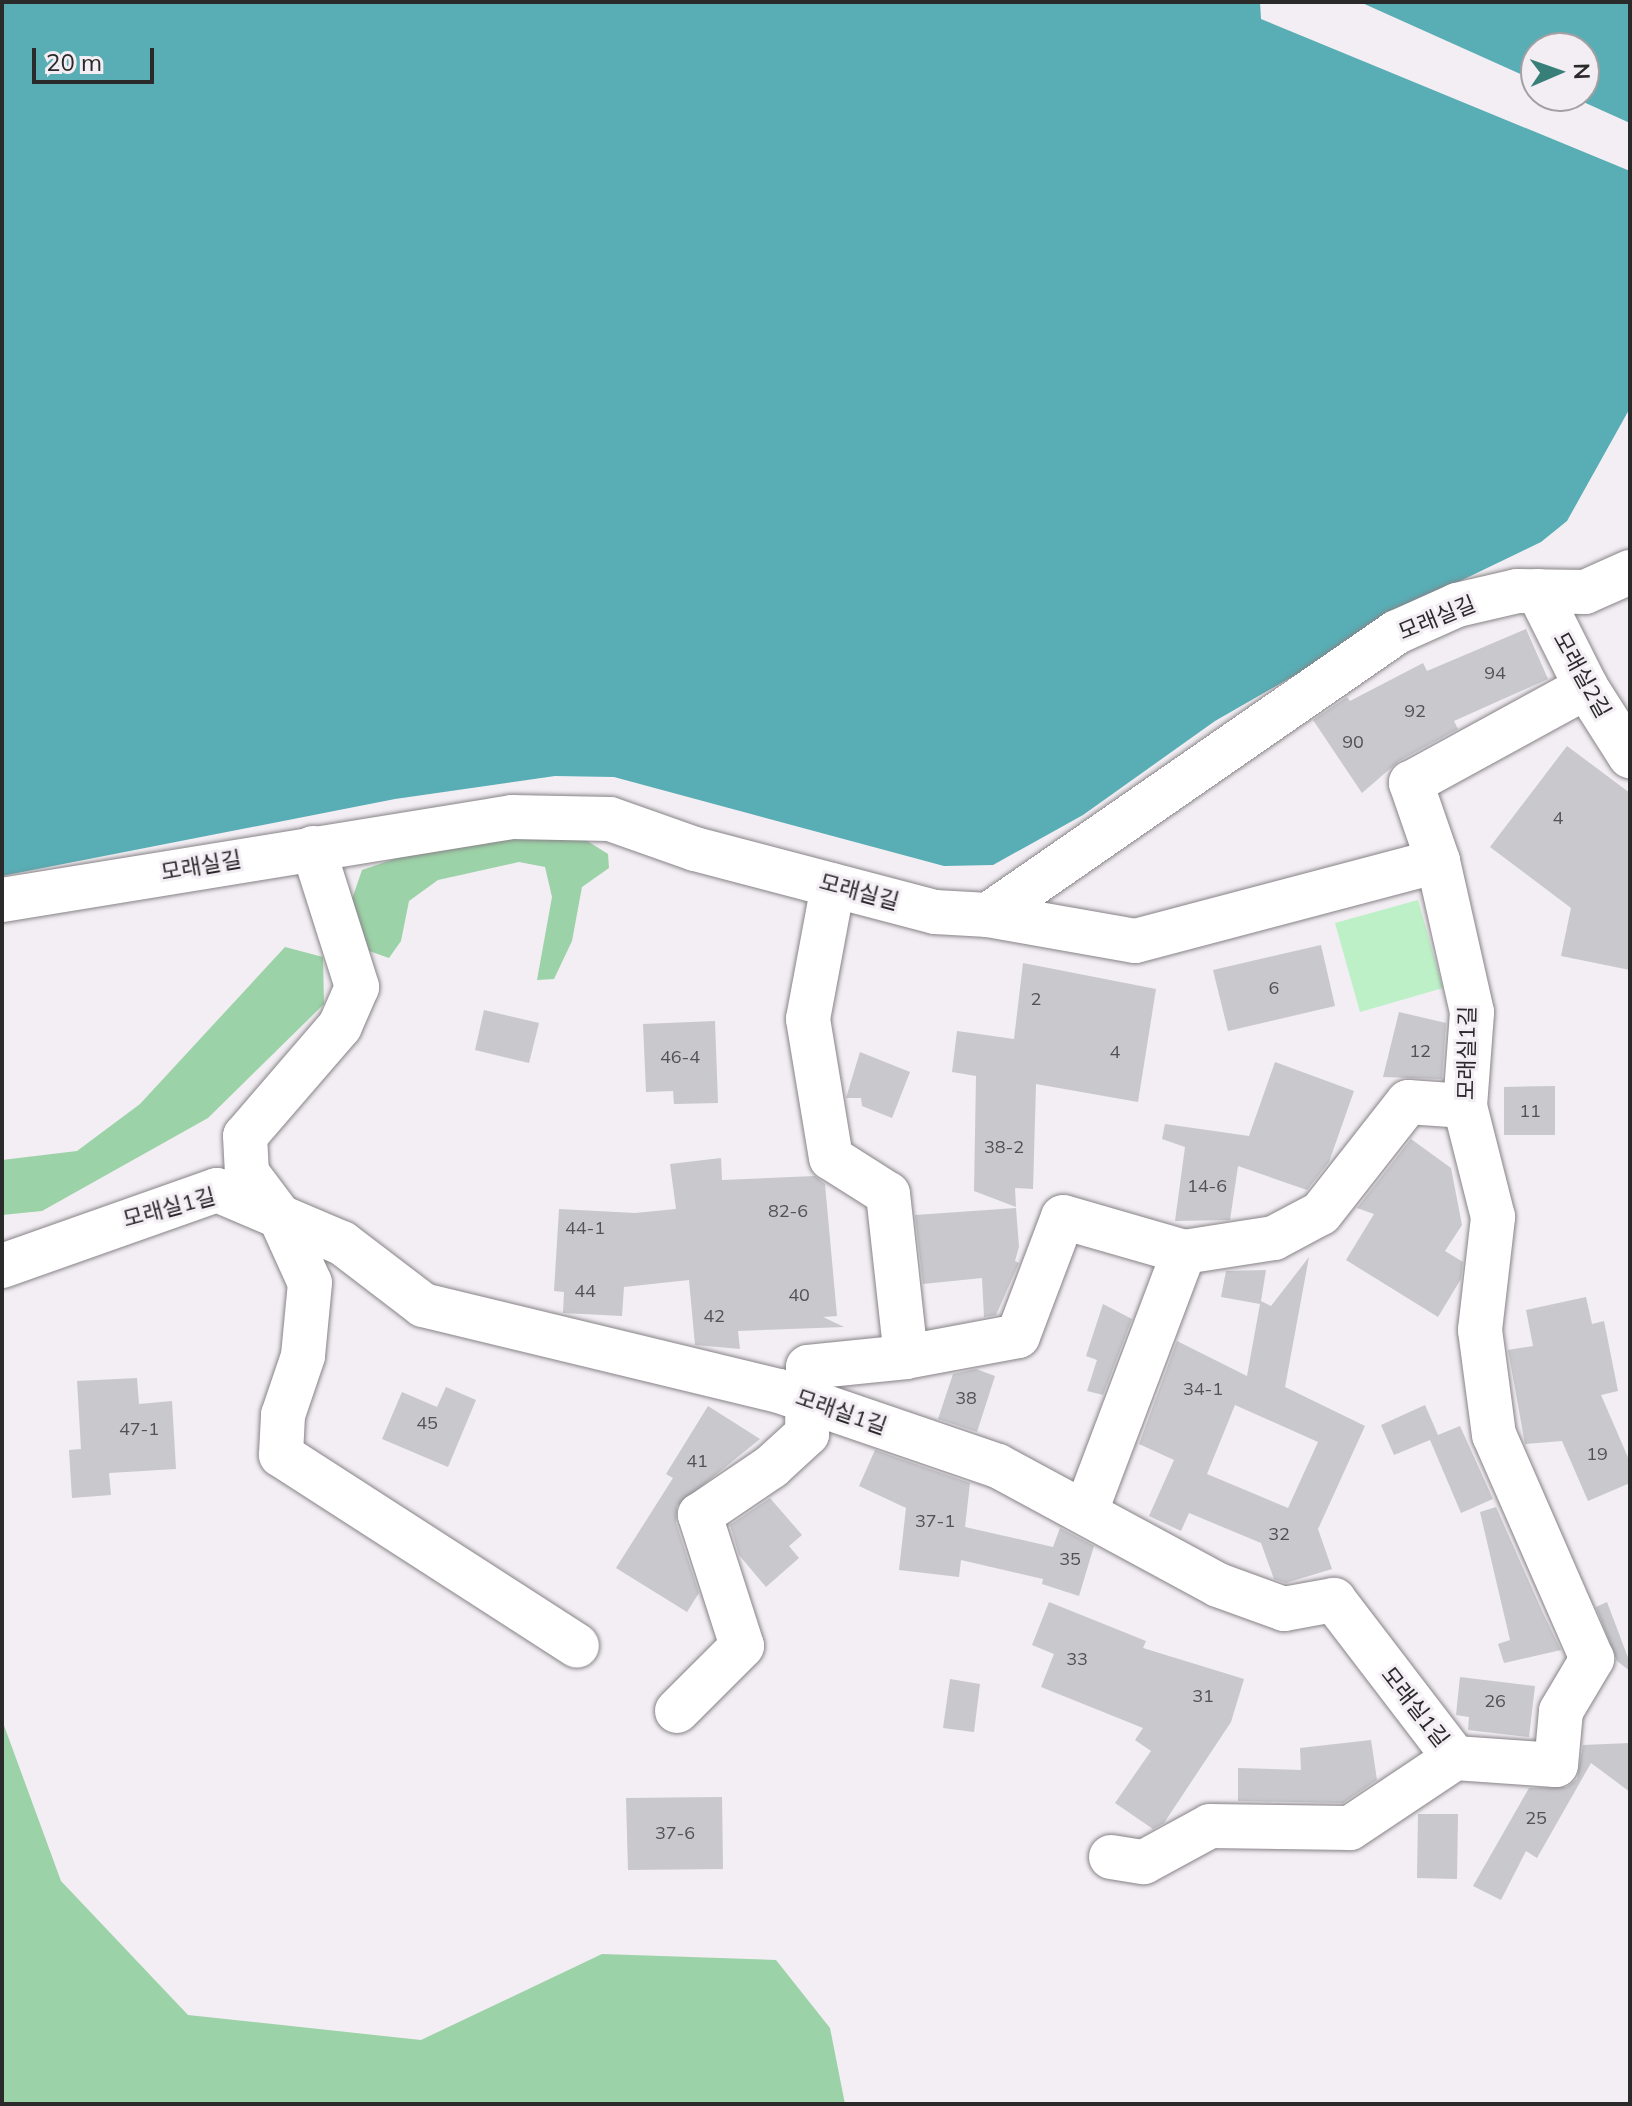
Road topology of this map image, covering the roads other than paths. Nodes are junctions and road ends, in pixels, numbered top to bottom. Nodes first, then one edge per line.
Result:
1 (1630, 572) edge
2 (1538, 591) junction
3 (1586, 687) junction
4 (1630, 756) edge
5 (313, 848) junction
6 (1438, 861) junction
7 (833, 885) junction
8 (2, 900) edge
9 (988, 915) junction
10 (1465, 1106) junction
11 (280, 1217) junction
12 (1184, 1252) junction
13 (2, 1266) edge
14 (906, 1357) junction
15 (805, 1400) junction
16 (1086, 1511) junction
17 (577, 1646) dead end
18 (677, 1711) dead end
19 (1455, 1758) junction
20 (1111, 1857) dead end

1 - 2 street, 모래실길
2 - 3 street, 모래실2길
2 - 9 street, 모래실길
3 - 4 street, 모래실2길
3 - 6 street, 모래실1길
5 - 7 street, 모래실길
5 - 8 street, 모래실길
5 - 11 street
6 - 9 street
6 - 10 street, 모래실1길
7 - 9 street, 모래실길
7 - 14 street
10 - 12 street
10 - 19 street, 모래실1길
11 - 13 street, 모래실1길
11 - 15 street, 모래실1길
11 - 17 street
12 - 14 street
12 - 16 street
14 - 15 street
15 - 16 street, 모래실1길
15 - 18 street
16 - 19 street, 모래실1길
19 - 20 street

